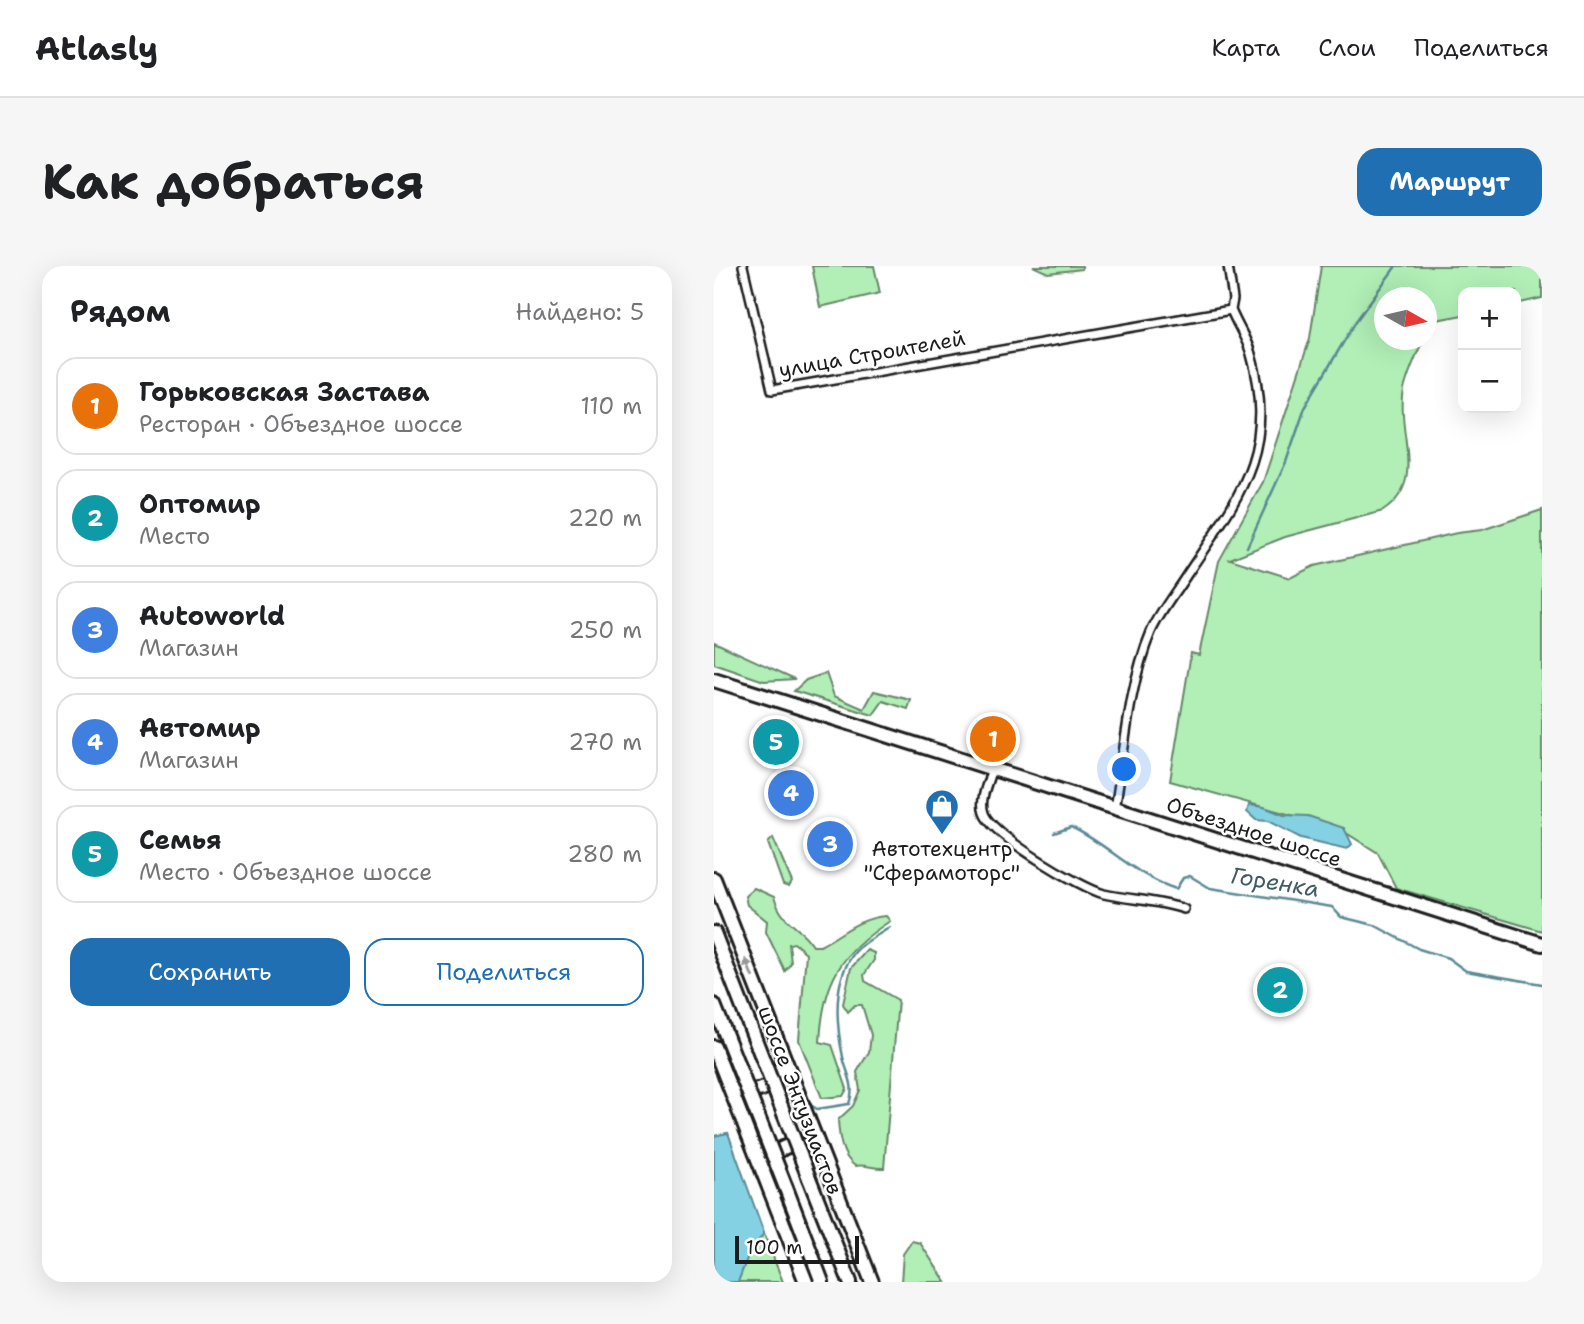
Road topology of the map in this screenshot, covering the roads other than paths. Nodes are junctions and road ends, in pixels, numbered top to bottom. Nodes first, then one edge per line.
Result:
1 (743, 266) edge
2 (1228, 266) edge
3 (1231, 310) junction
4 (714, 681) edge
5 (991, 771) junction
6 (1115, 809) junction
7 (714, 879) edge
8 (1184, 909) dead end
9 (714, 933) edge
10 (1542, 944) edge
11 (714, 1005) edge
12 (714, 1047) edge
13 (783, 1054) junction
14 (727, 1079) junction
15 (824, 1158) junction
16 (767, 1181) junction
17 (806, 1282) edge
18 (822, 1282) edge
19 (850, 1282) edge
20 (872, 1282) edge

1 - 3 street, улица Строителей
2 - 3 street
3 - 6 street
4 - 5 main road, Объездное шоссе
5 - 6 main road, Объездное шоссе
5 - 8 street
6 - 10 main road, Объездное шоссе
13 -> 7 main road
9 - 19 main road, шоссе Энтузиастов, bridge
11 - 18 main road, bridge
12 - 14 main road
13 - 14 main road
13 - 15 main road
14 - 16 main road
15 - 16 main road
15 - 20 main road
16 - 17 main road

